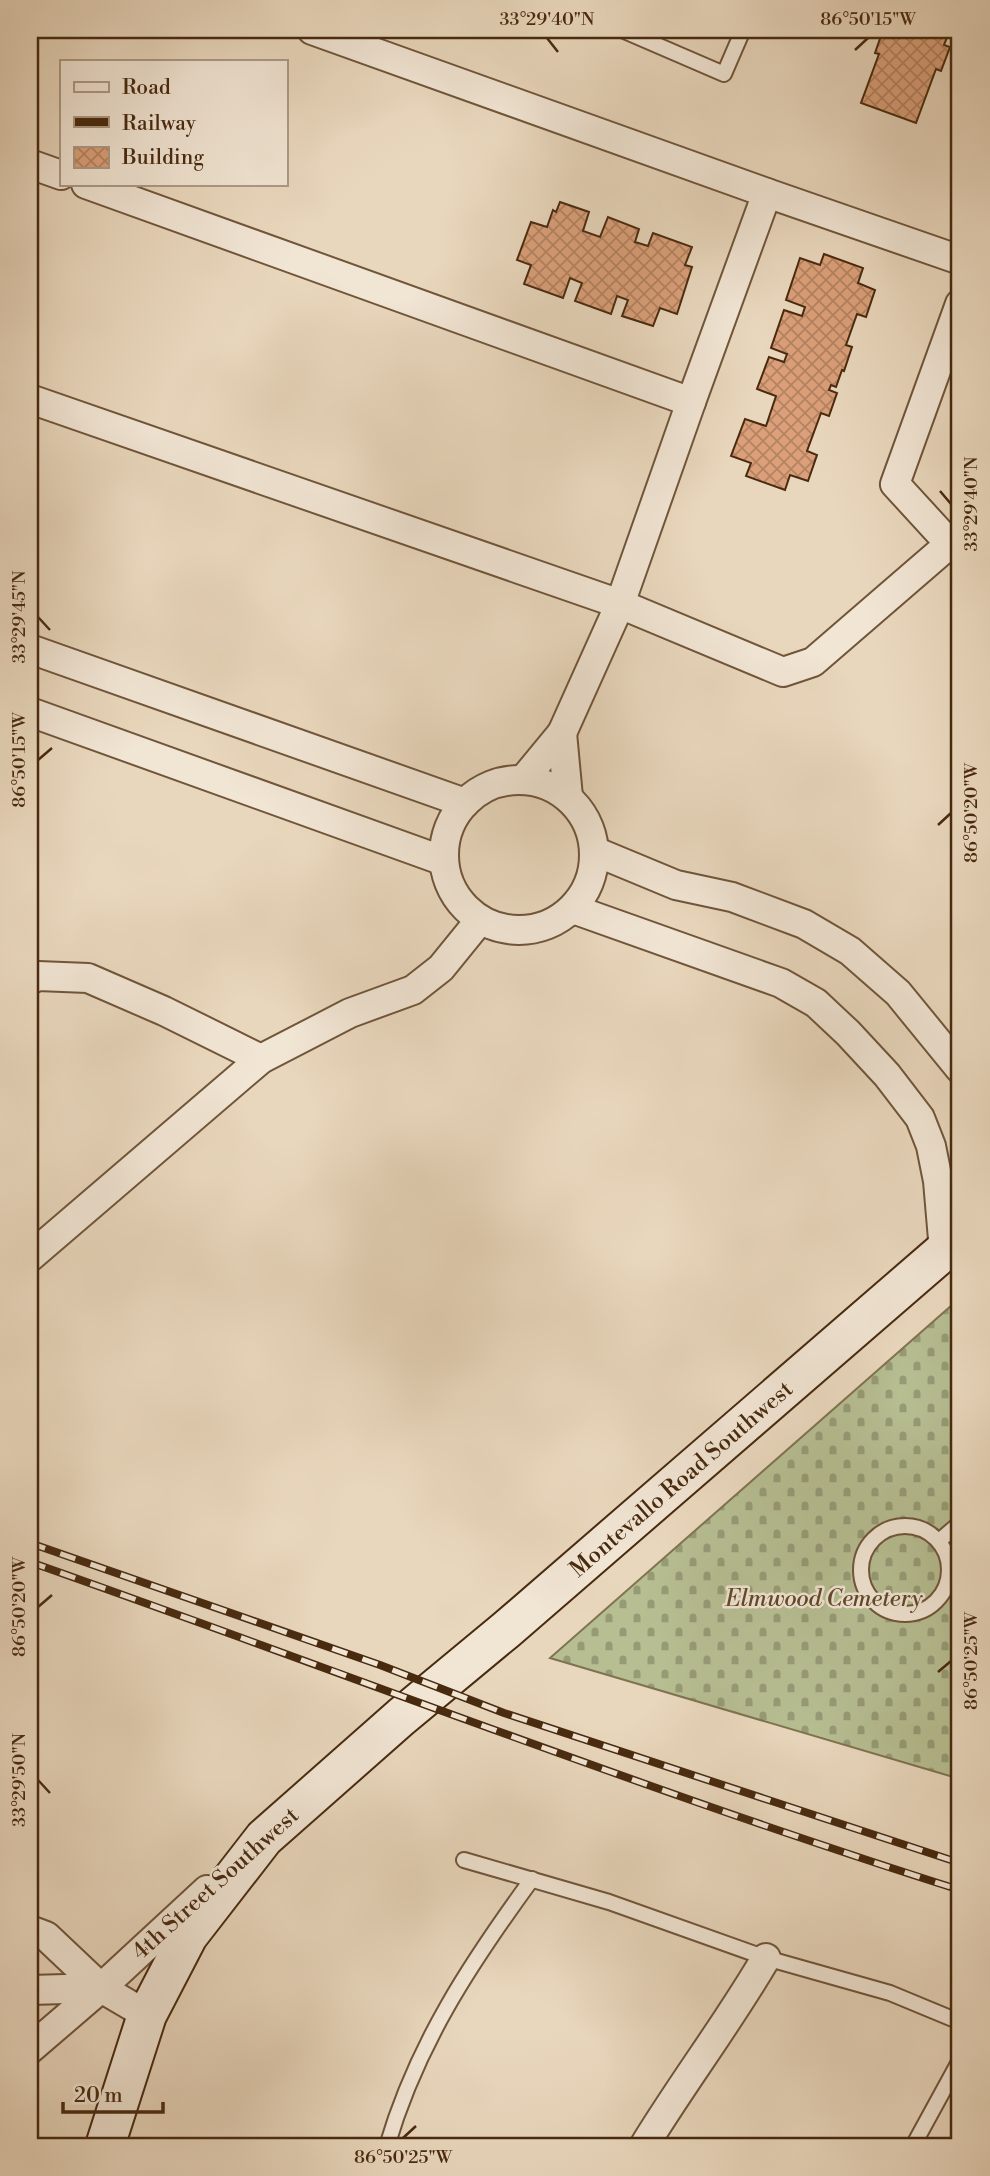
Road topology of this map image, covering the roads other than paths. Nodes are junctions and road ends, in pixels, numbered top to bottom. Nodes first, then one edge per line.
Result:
1 (312, 30) edge
2 (622, 30) edge
3 (743, 30) edge
4 (30, 164) edge
5 (60, 175) edge
6 (92, 186) edge
7 (767, 193) junction
8 (960, 260) edge
9 (960, 304) edge
10 (30, 399) edge
11 (691, 402) junction
12 (955, 540) edge
13 (620, 604) junction
14 (30, 649) edge
15 (30, 712) edge
16 (562, 733) junction
17 (524, 779) junction
18 (568, 797) junction
19 (465, 803) junction
20 (594, 851) junction
21 (444, 861) junction
22 (573, 909) junction
23 (480, 920) junction
24 (30, 980) edge
25 (261, 1059) junction
26 (960, 1069) edge
27 (952, 1244) edge
28 (30, 1257) edge
29 (960, 1522) edge
30 (939, 1541) junction
31 (954, 1585) edge
32 (401, 1717) joint
33 (264, 1838) junction
34 (464, 1860) dead end
35 (533, 1879) junction
36 (30, 1930) edge
37 (766, 1958) junction
38 (101, 1988) junction
39 (30, 1990) edge
40 (147, 2015) junction
41 (960, 2022) edge
42 (30, 2049) edge
43 (960, 2060) edge
44 (105, 2146) edge
45 (387, 2146) edge
46 (644, 2146) edge
47 (913, 2146) edge

1 - 7 street
2 - 3 lane
4 - 5 street
6 - 11 street
7 - 8 street
7 - 11 street
9 - 12 street
10 - 13 street
11 - 13 street
12 - 13 street
13 - 16 street
14 - 19 street
15 - 21 street
16 - 17 street
16 - 18 street
17 - 18 street
17 - 19 street
18 - 20 street
19 - 21 street
20 - 22 street
20 - 26 street
21 - 23 street
22 - 23 street
22 - 27 street
23 - 25 street
24 - 25 street
25 - 28 street
27 - 32 main road, Montevallo Road Southwest
29 - 30 lane
30 - 31 lane
30 - 31 lane
32 - 33 main road, 4th Street Southwest
33 - 38 street, 4th Street Southwest
33 - 40 main road
34 - 35 lane
35 - 37 lane
35 - 45 lane
36 - 38 street
37 - 41 lane
37 - 46 street
38 - 39 street
38 - 40 street
38 - 42 street, 4th Street Southwest
40 - 44 main road
43 - 47 lane

